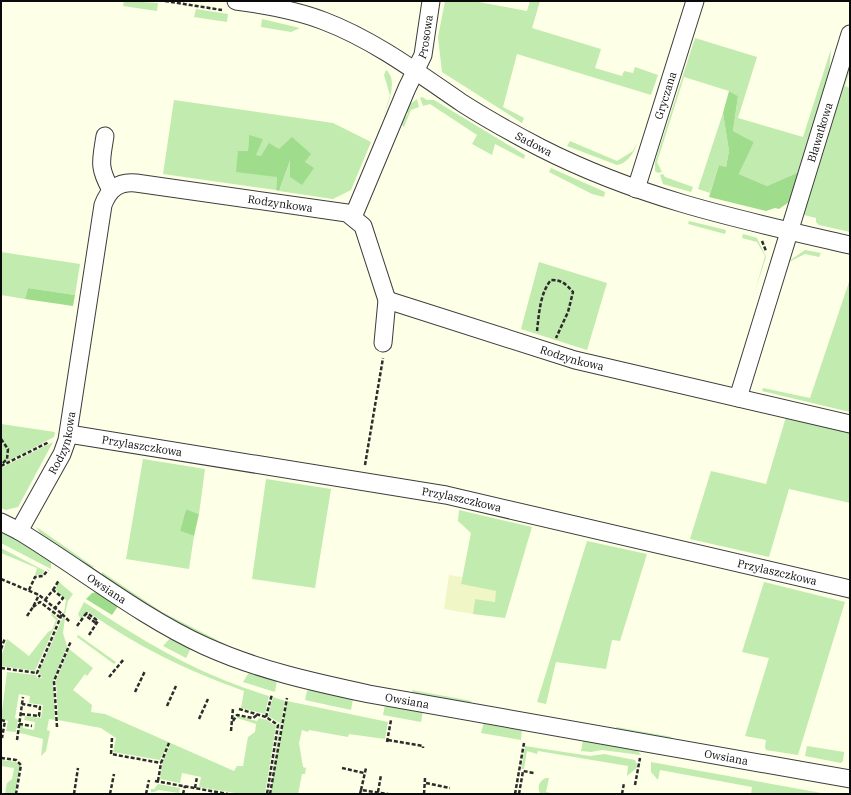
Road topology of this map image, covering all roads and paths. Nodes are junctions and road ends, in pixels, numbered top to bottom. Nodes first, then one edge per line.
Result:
1 (236, 1) edge
2 (431, 1) edge
3 (694, 1) edge
4 (850, 34) edge
5 (415, 71) junction
6 (105, 136) dead end
7 (111, 190) junction
8 (636, 190) junction
9 (353, 217) junction
10 (788, 230) junction
11 (850, 245) edge
12 (387, 300) junction
13 (536, 337) dead end
14 (383, 343) joint
15 (554, 343) dead end
16 (738, 398) junction
17 (850, 424) edge
18 (62, 436) junction
19 (1, 439) edge
20 (1, 465) edge
21 (363, 481) junction
22 (1, 522) edge
23 (19, 530) junction
24 (48, 570) dead end
25 (1, 579) edge
26 (59, 580) dead end
27 (850, 589) edge
28 (29, 590) junction
29 (53, 590) junction
30 (39, 595) junction
31 (45, 600) junction
32 (33, 607) junction
33 (55, 608) junction
34 (62, 614) junction
35 (27, 616) dead end
36 (61, 618) junction
37 (70, 622) dead end
38 (77, 626) dead end
39 (88, 635) dead end
40 (5, 638) dead end
41 (71, 641) dead end
42 (1, 649) edge
43 (124, 659) dead end
44 (1, 668) edge
45 (145, 671) dead end
46 (37, 673) junction
47 (40, 677) dead end
48 (110, 677) dead end
49 (176, 686) dead end
50 (135, 692) dead end
51 (272, 694) dead end
52 (23, 697) dead end
53 (286, 698) dead end
54 (208, 699) dead end
55 (22, 704) junction
56 (167, 706) dead end
57 (234, 708) dead end
58 (239, 709) dead end
59 (21, 714) junction
60 (257, 714) junction
61 (266, 717) junction
62 (199, 719) dead end
63 (1, 720) edge
64 (234, 720) junction
65 (392, 720) dead end
66 (19, 724) junction
67 (32, 726) dead end
68 (57, 727) dead end
69 (231, 731) dead end
70 (2, 738) dead end
71 (112, 738) dead end
72 (16, 740) dead end
73 (169, 743) dead end
74 (524, 743) dead end
75 (423, 748) dead end
76 (1, 758) edge
77 (640, 758) dead end
78 (161, 763) junction
79 (78, 768) dead end
80 (342, 768) dead end
81 (366, 768) dead end
82 (364, 772) junction
83 (534, 773) dead end
84 (114, 774) dead end
85 (381, 775) dead end
86 (197, 777) dead end
87 (425, 778) dead end
88 (850, 779) edge
89 (149, 780) dead end
90 (426, 783) junction
91 (624, 783) dead end
92 (635, 785) dead end
93 (185, 786) junction
94 (195, 788) junction
95 (450, 788) dead end
96 (361, 790) junction
97 (378, 792) junction
98 (147, 793) edge
99 (217, 793) edge
100 (16, 794) edge
101 (74, 794) edge
102 (110, 794) edge
103 (183, 794) edge
104 (228, 794) edge
105 (267, 794) edge
106 (270, 794) edge
107 (360, 794) edge
108 (388, 794) edge
109 (424, 794) edge
110 (515, 794) edge
111 (519, 794) edge
112 (622, 794) edge

1 - 5 street, Sadowa
2 - 5 street, Prosowa
3 - 8 street, Gryczana
4 - 10 street, Bławatkowa
5 - 8 street, Sadowa
5 - 9 street, Prosowa
6 - 7 street
7 - 9 street, Rodzynkowa
7 - 18 street, Rodzynkowa
8 - 10 street, Sadowa
9 - 12 street
10 - 11 street, Sadowa
10 - 16 street
12 - 14 street
12 - 16 street, Rodzynkowa
13 - 15 path
14 - 21 path
16 - 17 street, Rodzynkowa
18 - 20 path
18 - 21 street, Przylaszczkowa
18 - 23 street, Rodzynkowa
19 - 20 path
21 - 27 street, Przylaszczkowa
22 - 23 street, Owsiana
23 - 88 street, Owsiana
24 - 28 path
25 - 28 path
26 - 29 path
28 - 30 path
29 - 31 path
29 - 33 path
30 - 31 path
30 - 32 path
31 - 33 path
32 - 35 path
32 - 36 path
33 - 34 path
34 - 36 path
34 - 37 path
36 - 46 path
38 - 39 path
40 - 42 path
41 - 68 path
43 - 48 path
44 - 46 path
45 - 50 path
46 - 47 path
49 - 56 path
51 - 61 path
52 - 55 path
53 - 106 path
54 - 62 path
55 - 59 path
55 - 59 path
57 - 64 path
58 - 60 path
59 - 66 path
60 - 61 path
60 - 64 path
61 - 105 path
63 - 70 path
64 - 69 path
65 - 75 path
66 - 67 path
66 - 72 path
71 - 78 path
73 - 78 path
74 - 110 path
76 - 100 path
77 - 92 path
78 - 93 path
79 - 101 path
80 - 82 path
81 - 82 path
82 - 96 path
83 - 111 path
84 - 102 path
85 - 97 path
86 - 94 path
87 - 90 path
89 - 98 path
90 - 95 path
90 - 109 path
91 - 112 path
93 - 94 path
93 - 103 path
94 - 99 path
96 - 97 path
96 - 107 path
97 - 108 path
99 - 104 path

